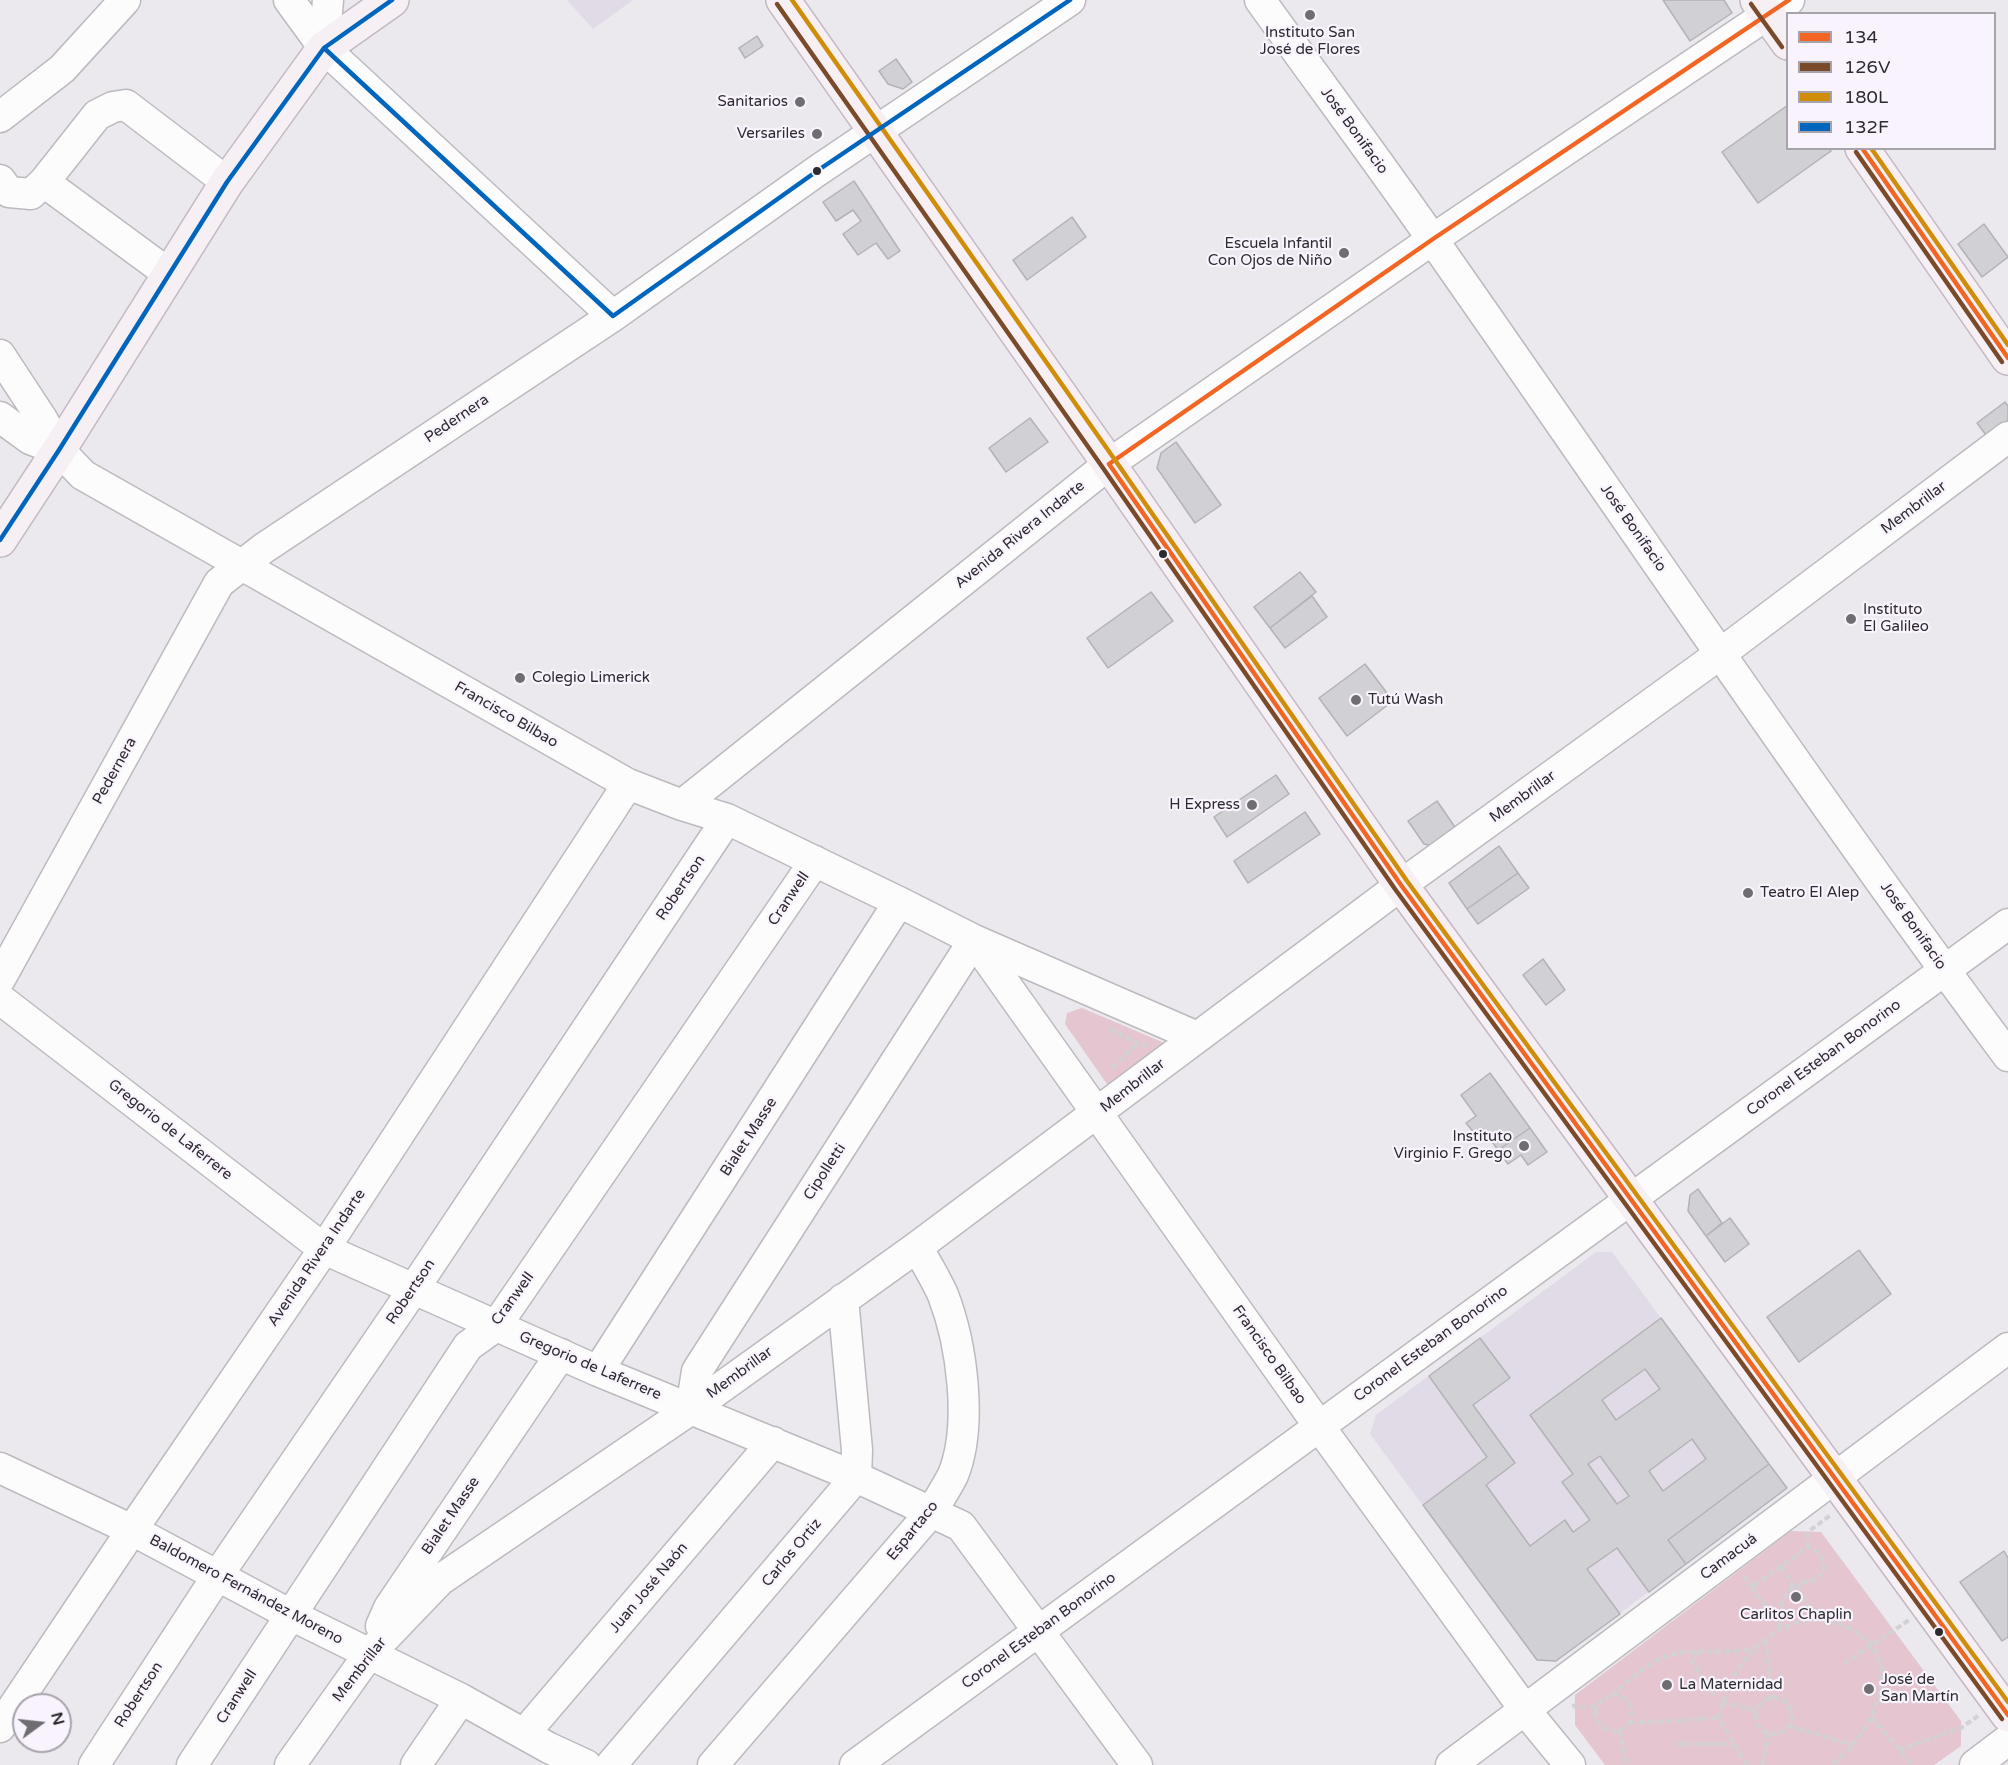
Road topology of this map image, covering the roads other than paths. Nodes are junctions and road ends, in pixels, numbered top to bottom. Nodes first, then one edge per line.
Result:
1 (124, 0) edge
2 (289, 0) edge
3 (328, 0) edge
4 (392, 0) edge
5 (783, 0) edge
6 (1070, 0) edge
7 (1260, 0) edge
8 (1771, 5) edge
9 (1786, 39) edge
10 (324, 48) junction
11 (0, 117) edge
12 (875, 130) junction
13 (1863, 150) edge
14 (0, 180) edge
15 (45, 182) junction
16 (227, 182) junction
17 (1432, 239) junction
18 (169, 274) junction
19 (613, 316) junction
20 (0, 355) edge
21 (2008, 358) edge
22 (0, 375) edge
23 (26, 394) junction
24 (0, 417) edge
25 (2008, 437) edge
26 (59, 450) junction
27 (1109, 464) junction
28 (0, 540) edge
29 (241, 565) junction
30 (1720, 654) junction
31 (628, 784) junction
32 (682, 805) junction
33 (727, 819) junction
34 (815, 861) junction
35 (1401, 885) junction
36 (899, 902) junction
37 (2008, 924) edge
38 (974, 940) junction
39 (1945, 971) junction
40 (0, 979) edge
41 (0, 999) edge
42 (1197, 1037) junction
43 (2008, 1056) edge
44 (1098, 1113) junction
45 (1630, 1198) junction
46 (917, 1247) junction
47 (324, 1249) junction
48 (413, 1290) junction
49 (843, 1299) junction
50 (496, 1326) junction
51 (2008, 1348) edge
52 (561, 1354) junction
53 (598, 1371) junction
54 (691, 1409) junction
55 (1319, 1426) junction
56 (773, 1442) junction
57 (0, 1468) edge
58 (856, 1477) junction
59 (1834, 1478) junction
60 (932, 1511) junction
61 (132, 1530) junction
62 (218, 1575) junction
63 (291, 1616) junction
64 (1037, 1632) junction
65 (369, 1654) junction
66 (461, 1699) junction
67 (1525, 1710) junction
68 (2008, 1715) edge
69 (0, 1727) edge
70 (2008, 1740) edge
71 (537, 1749) edge
72 (94, 1765) edge
73 (192, 1765) edge
74 (290, 1765) edge
75 (417, 1765) edge
76 (586, 1765) edge
77 (611, 1765) edge
78 (713, 1765) edge
79 (855, 1765) edge
80 (1137, 1765) edge
81 (1451, 1765) edge
82 (1570, 1765) edge
83 (1975, 1765) edge

1 - 11 street
2 - 10 street
3 - 10 street
4 - 10 main road
5 - 12 main road
6 - 12 street, Pedernera
7 - 17 street, José Bonifacio
8 - 9 main road
8 - 17 street, Avenida Rivera Indarte
10 - 16 main road
10 - 19 street
12 - 19 street, Pedernera
12 - 27 main road
13 - 21 main road
14 - 15 street
15 - 16 street
15 - 18 street
16 - 18 main road
17 - 27 street, Avenida Rivera Indarte
17 - 30 street, José Bonifacio
18 - 26 main road
19 - 29 street, Pedernera
20 - 23 street
22 - 23 street
23 - 26 street
24 - 26 street
25 - 30 street, Membrillar
26 - 28 main road
26 - 29 street, Francisco Bilbao
27 - 32 street, Avenida Rivera Indarte
27 - 35 main road
29 - 31 street, Francisco Bilbao
29 - 40 street, Pedernera
30 - 35 street, Membrillar
30 - 39 street, José Bonifacio
31 - 32 street, Francisco Bilbao
31 - 47 street, Avenida Rivera Indarte
32 - 33 street, Francisco Bilbao
33 - 34 street, Francisco Bilbao
33 - 48 street, Robertson
34 - 36 street, Francisco Bilbao
34 - 50 street, Cranwell
35 - 42 street, Membrillar
35 - 45 main road
36 - 38 street, Francisco Bilbao
36 - 53 street, Bialet Masse
37 - 39 street, Coronel Esteban Bonorino
38 - 42 street, Francisco Bilbao
38 - 44 street, Francisco Bilbao
38 - 54 street, Cipolletti
39 - 43 street, José Bonifacio
39 - 45 street, Coronel Esteban Bonorino
41 - 47 street, Gregorio de Laferrere
42 - 44 street, Membrillar
44 - 46 street, Membrillar
44 - 55 street, Francisco Bilbao
45 - 55 street, Coronel Esteban Bonorino
45 - 59 main road
46 - 49 street, Membrillar
46 - 60 street, Espartaco
47 - 48 street, Gregorio de Laferrere
47 - 61 street, Avenida Rivera Indarte
48 - 50 street, Gregorio de Laferrere
48 - 62 street, Robertson
49 - 54 street, Membrillar
49 - 58 street
50 - 52 street, Gregorio de Laferrere
50 - 63 street, Cranwell
51 - 59 street, Camacuá
52 - 53 street, Gregorio de Laferrere
52 - 65 street, Bialet Masse
53 - 54 street, Gregorio de Laferrere
54 - 56 street, Gregorio de Laferrere
54 - 65 street, Membrillar
55 - 64 street, Coronel Esteban Bonorino
55 - 67 street, Francisco Bilbao
56 - 58 street, Gregorio de Laferrere
56 - 71 street, Juan José Naón
57 - 61 street, Baldomero Fernández Moreno
58 - 60 street, Gregorio de Laferrere
58 - 77 street, Carlos Ortiz
59 - 67 street, Camacuá
59 - 68 main road
60 - 64 street, Gregorio de Laferrere
60 - 78 street, Espartaco
61 - 62 street, Baldomero Fernández Moreno
61 - 69 street, Avenida Rivera Indarte
62 - 63 street, Baldomero Fernández Moreno
62 - 72 street, Robertson
63 - 65 street, Baldomero Fernández Moreno
63 - 73 street, Cranwell
64 - 79 street, Coronel Esteban Bonorino
64 - 80 street, Gregorio de Laferrere
65 - 66 street, Baldomero Fernández Moreno
65 - 74 street, Membrillar
66 - 71 street, Baldomero Fernández Moreno
66 - 75 street
67 - 81 street, Camacuá
67 - 82 street, Francisco Bilbao
70 - 83 street
71 - 76 street, Baldomero Fernández Moreno

